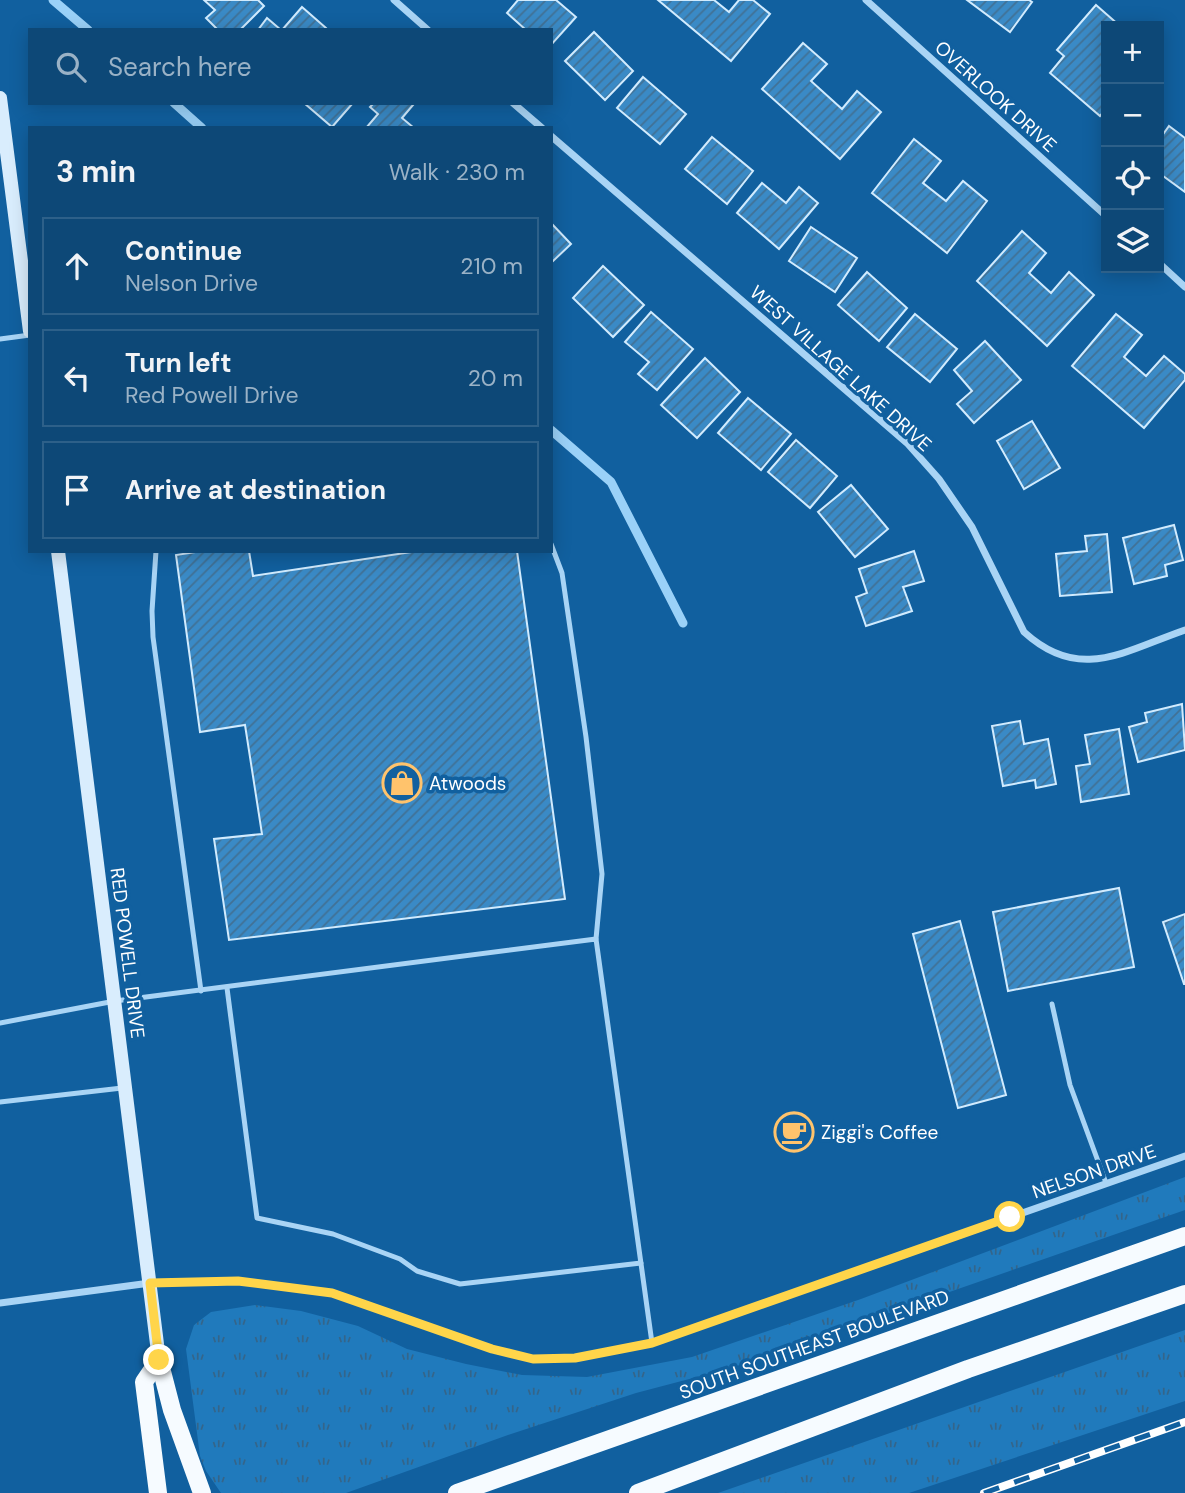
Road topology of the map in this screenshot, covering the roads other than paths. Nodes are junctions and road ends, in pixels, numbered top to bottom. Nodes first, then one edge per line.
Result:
1 (394, 0) edge
2 (866, 0) edge
3 (426, 28) edge
4 (0, 97) edge
5 (515, 105) edge
6 (540, 126) edge
7 (553, 138) edge
8 (1101, 212) edge
9 (1164, 268) edge
10 (1185, 287) edge
11 (28, 317) edge
12 (28, 333) edge
13 (0, 339) edge
14 (553, 549) edge
15 (58, 553) edge
16 (156, 553) edge
17 (1185, 630) edge
18 (596, 939) junction
19 (227, 988) junction
20 (201, 991) junction
21 (115, 1001) junction
22 (1052, 1004) dead end
23 (0, 1023) edge
24 (126, 1087) junction
25 (0, 1102) edge
26 (1185, 1156) edge
27 (1107, 1183) junction
28 (1185, 1236) edge
29 (641, 1263) junction
30 (150, 1283) junction
31 (1185, 1294) edge
32 (0, 1303) edge
33 (652, 1343) junction
34 (159, 1360) junction
35 (158, 1493) edge
36 (202, 1493) edge
37 (457, 1493) edge
38 (638, 1493) edge

1 - 3 street
2 - 8 street, OVERLOOK DRIVE
4 - 11 street
5 - 6 street
7 - 17 street, WEST VILLAGE LAKE DRIVE
9 - 10 street
12 - 13 lane
14 - 18 lane
15 - 21 street, RED POWELL DRIVE
16 - 20 lane
18 - 19 lane
18 - 29 lane
19 - 20 lane
19 - 29 lane
20 - 21 lane
21 - 23 lane
21 - 24 street, RED POWELL DRIVE
22 - 27 lane
24 - 25 lane
24 - 30 street, RED POWELL DRIVE
26 - 27 street, NELSON DRIVE
27 - 33 street, NELSON DRIVE
28 - 37 main road, SOUTH SOUTHEAST BOULEVARD
29 - 33 lane
30 - 32 street, NELSON DRIVE
30 - 33 street, NELSON DRIVE
30 - 34 street, RED POWELL DRIVE
31 - 38 main road
34 - 35 main road
34 - 36 main road

